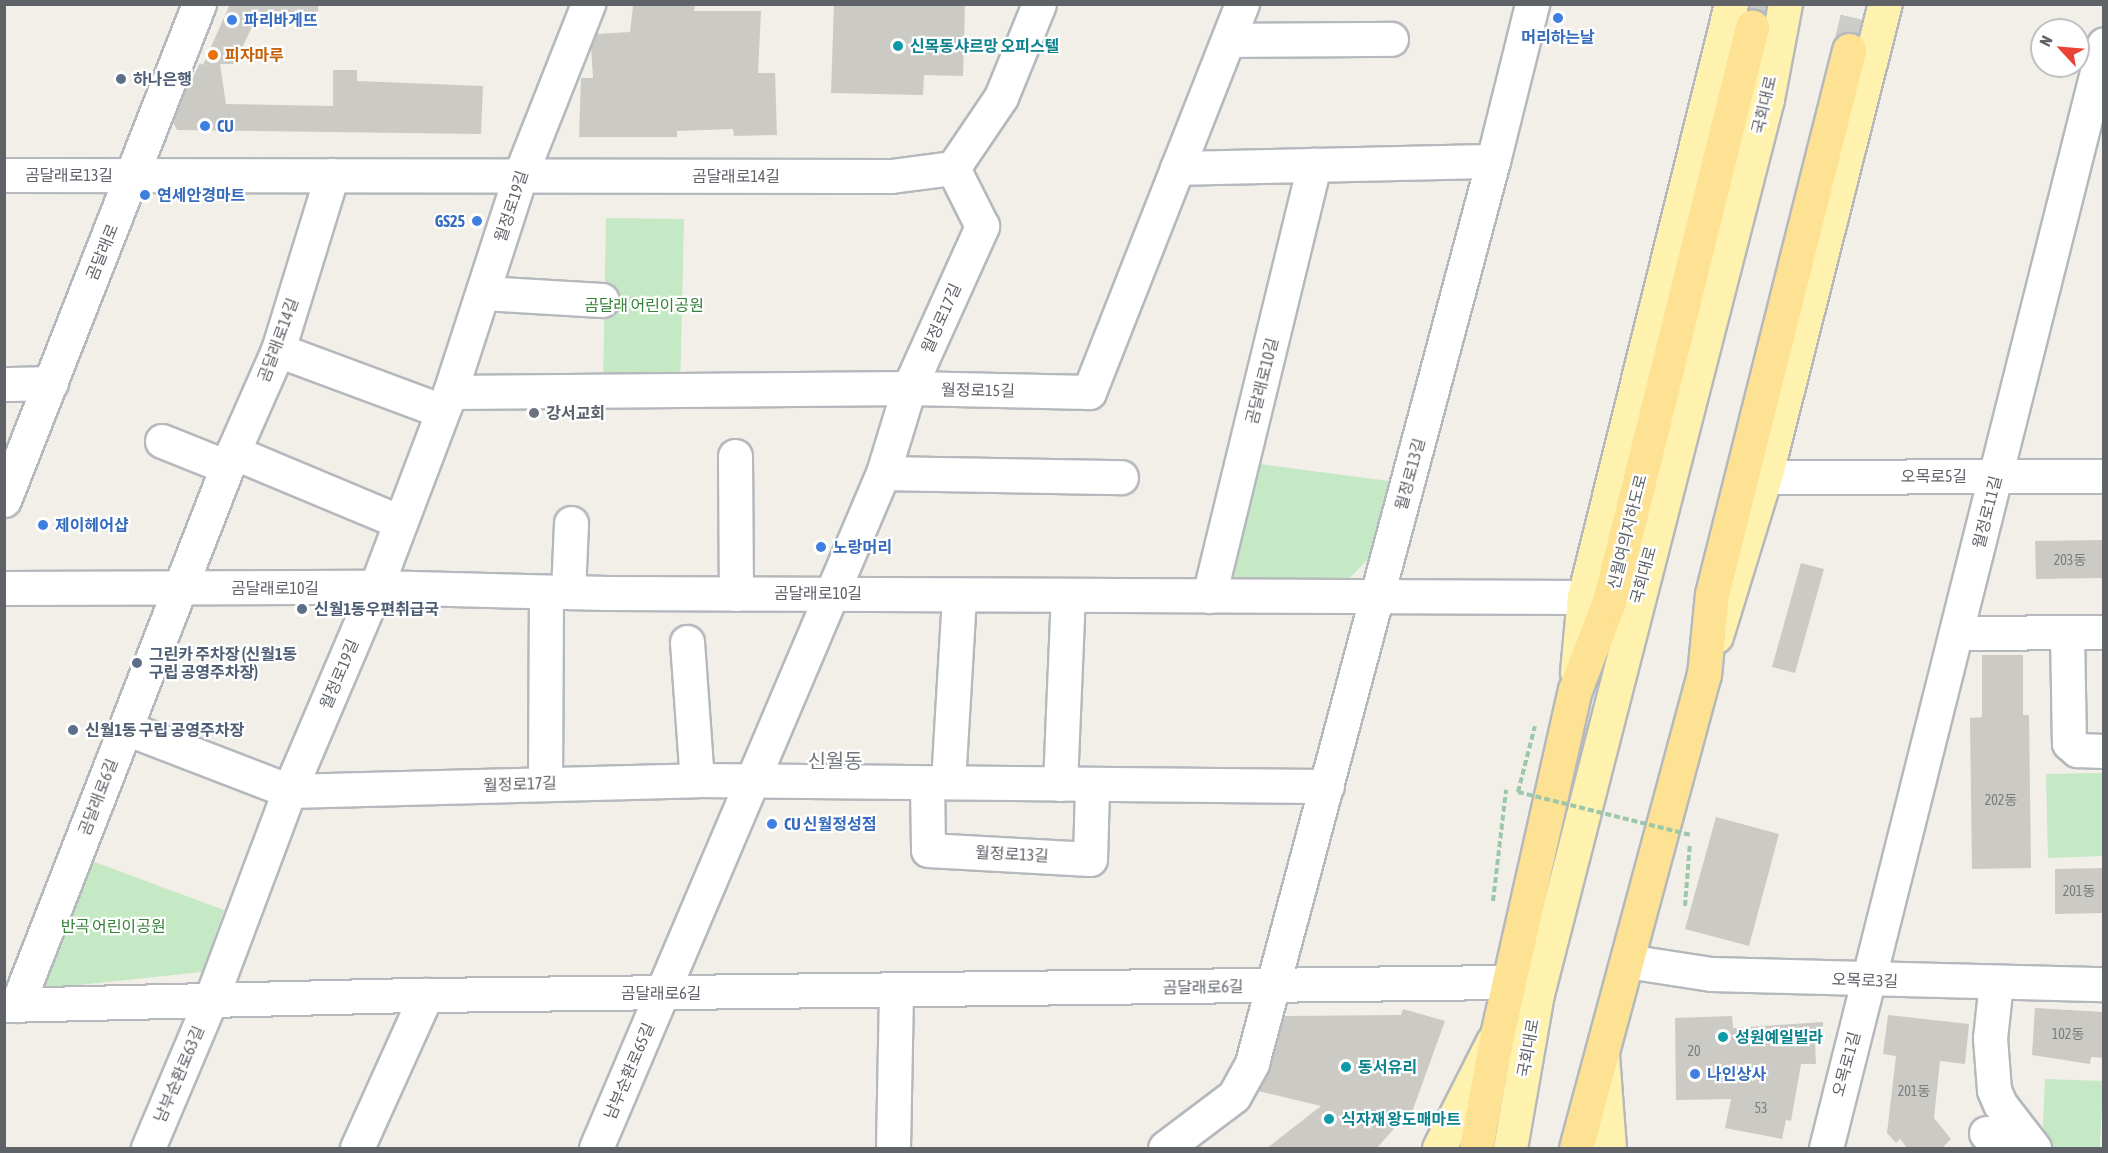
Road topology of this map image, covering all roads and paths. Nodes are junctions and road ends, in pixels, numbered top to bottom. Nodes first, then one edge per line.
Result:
1 (199, 4) edge
2 (588, 4) edge
3 (1039, 4) edge
4 (1242, 4) edge
5 (1532, 4) edge
6 (1785, 4) edge
7 (1800, 4) edge
8 (1885, 4) edge
9 (1742, 16) edge
10 (1391, 39) dead end
11 (1228, 40) junction
12 (2103, 44) edge
13 (1849, 50) tunnel mouth
14 (1493, 161) junction
15 (1314, 165) junction
16 (953, 168) junction
17 (1178, 168) junction
18 (4, 175) edge
19 (133, 175) junction
20 (332, 175) junction
21 (520, 176) junction
22 (483, 293) junction
23 (602, 300) dead end
24 (278, 350) junction
25 (51, 383) junction
26 (4, 384) edge
27 (909, 388) junction
28 (446, 402) junction
29 (162, 441) dead end
30 (735, 456) dead end
31 (230, 459) junction
32 (883, 474) junction
33 (1996, 476) junction
34 (2103, 476) edge
35 (1121, 477) dead end
36 (1765, 477) junction
37 (4, 500) edge
38 (400, 522) junction
39 (571, 523) dead end
40 (376, 587) junction
41 (4, 588) edge
42 (179, 588) junction
43 (557, 592) junction
44 (832, 592) junction
45 (736, 594) junction
46 (959, 595) junction
47 (1068, 595) junction
48 (1209, 596) junction
49 (1377, 597) junction
50 (1584, 597) junction
51 (2067, 632) junction
52 (2103, 632) edge
53 (1956, 633) junction
54 (687, 642) dead end
55 (1704, 675) junction
56 (1575, 690) junction
57 (1536, 723) dead end
58 (126, 728) junction
59 (2103, 751) edge
60 (697, 780) junction
61 (752, 781) junction
62 (937, 783) junction
63 (545, 784) junction
64 (1060, 784) junction
65 (1327, 786) junction
66 (1092, 787) junction
67 (1506, 790) dead end
68 (289, 791) junction
69 (1493, 901) dead end
70 (1685, 906) dead end
71 (1627, 961) junction
72 (1868, 980) junction
73 (1509, 982) junction
74 (1996, 982) junction
75 (2103, 984) edge
76 (1274, 985) junction
77 (896, 992) junction
78 (661, 993) junction
79 (426, 995) junction
80 (211, 999) junction
81 (11, 1005) edge
82 (1497, 1035) junction
83 (1602, 1054) junction
84 (367, 1146) edge
85 (147, 1149) edge
86 (596, 1149) edge
87 (893, 1149) edge
88 (1165, 1149) edge
89 (1439, 1149) edge
90 (1476, 1149) edge
91 (1510, 1149) edge
92 (1528, 1149) edge
93 (1576, 1149) edge
94 (1609, 1149) edge
95 (1826, 1149) edge
96 (2034, 1149) edge

1 - 19 street, 곰달래로
2 - 21 street, 월정로19길
3 - 16 street
4 - 11 street, 월정로15길
5 - 14 street, 월정로13길
6 - 91 main road, 국회대로
7 - 92 main road, 국회대로
8 - 36 main road
9 - 50 main road
9 - 56 highway, 신월여의지하도로
10 - 11 street
11 - 17 street, 월정로15길
12 - 33 street, 월정로11길
13 - 55 highway
14 - 15 street
14 - 49 street, 월정로13길
15 - 17 street
15 - 48 street, 곰달래로10길
16 - 21 street, 곰달래로14길
16 - 27 street, 월정로17길
17 - 27 street, 월정로15길
18 - 19 street, 곰달래로13길
19 - 20 street, 곰달래로14길
19 - 25 street, 곰달래로
20 - 21 street, 곰달래로14길
20 - 24 street, 곰달래로14길
21 - 22 street, 월정로19길
22 - 23 street
22 - 28 street, 월정로19길
24 - 28 street
24 - 31 street, 곰달래로14길
25 - 26 street
25 - 37 street, 곰달래로
27 - 28 street, 월정로15길
27 - 32 street, 월정로17길
28 - 38 street, 월정로19길
29 - 31 street
30 - 45 street
31 - 38 street
31 - 42 street, 곰달래로14길
32 - 35 street
32 - 44 street, 월정로17길
33 - 34 street, 오목로5길
33 - 36 street, 오목로5길
33 - 53 street, 월정로11길
36 - 55 main road
38 - 40 street, 월정로19길
39 - 43 street
40 - 42 street, 곰달래로10길
40 - 43 street, 곰달래로10길
40 - 68 street, 월정로19길
41 - 42 street, 곰달래로10길
42 - 58 street, 곰달래로6길
43 - 45 street, 곰달래로10길
43 - 63 street
44 - 45 street, 곰달래로10길
44 - 46 street, 곰달래로10길
44 - 61 street, 월정로17길
46 - 47 street, 곰달래로10길
46 - 62 street, 월정로13길
47 - 48 street, 곰달래로10길
47 - 64 street
48 - 49 street, 곰달래로10길
49 - 50 street, 곰달래로10길
49 - 65 street, 월정로13길
50 - 56 main road
51 - 52 street
51 - 53 street
51 - 59 street
53 - 72 street, 월정로11길
54 - 60 street
55 - 71 highway
56 - 73 highway, 신월여의지하도로
57 - 70 path, bridge
58 - 68 street
58 - 81 street, 곰달래로6길
60 - 61 street, 월정로17길
60 - 63 street, 월정로17길
61 - 62 street
61 - 78 street, 월정로17길
62 - 64 street
62 - 66 street, 월정로13길
63 - 68 street, 월정로17길
64 - 66 street
65 - 66 street
65 - 76 street, 월정로13길
67 - 69 path
68 - 80 street, 월정로19길
71 - 72 street, 오목로3길
71 - 83 highway
72 - 74 street, 오목로3길
72 - 95 street, 오목로1길
73 - 76 street, 곰달래로6길
73 - 82 highway, 신월여의지하도로
74 - 75 street, 오목로3길
74 - 96 street
76 - 77 street, 곰달래로6길
76 - 88 street, 월정로13길
77 - 78 street, 곰달래로6길
77 - 87 street
78 - 79 street, 곰달래로6길
78 - 86 street, 남부순환로65길
79 - 80 street, 곰달래로6길
79 - 84 street
80 - 81 street, 곰달래로6길
80 - 85 street, 남부순환로63길
82 - 89 main road
82 - 90 highway, 신월여의지하도로
83 - 93 highway
83 - 94 main road

